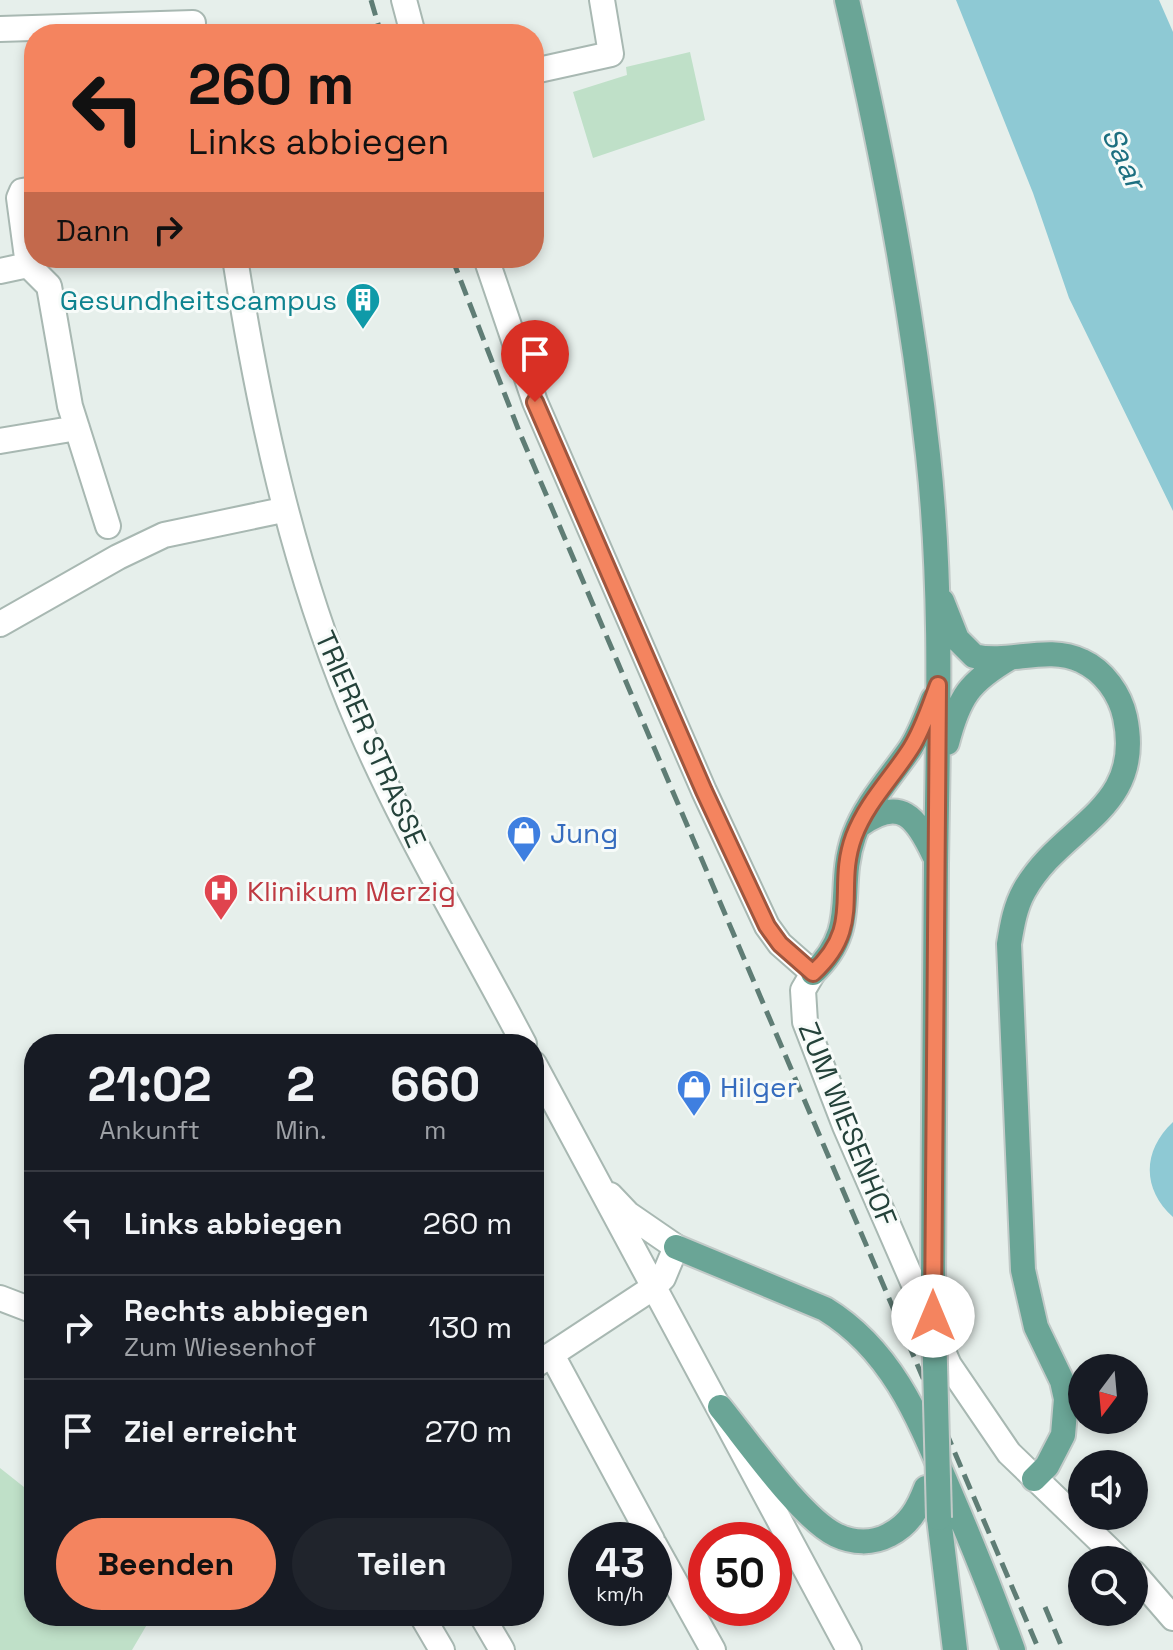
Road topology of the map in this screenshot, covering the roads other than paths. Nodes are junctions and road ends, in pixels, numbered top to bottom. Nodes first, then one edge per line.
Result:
1 (404, 0) edge
2 (602, 0) edge
3 (847, 0) edge
4 (193, 19) edge
5 (96, 24) edge
6 (410, 24) edge
7 (24, 28) edge
8 (0, 29) edge
9 (544, 69) edge
10 (24, 191) edge
11 (24, 235) edge
12 (24, 266) edge
13 (31, 268) edge
14 (237, 268) edge
15 (489, 268) edge
16 (0, 271) edge
17 (77, 428) junction
18 (0, 441) edge
19 (283, 510) junction
20 (108, 526) dead end
21 (936, 584) junction
22 (0, 624) edge
23 (1010, 658) junction
24 (938, 685) junction
25 (939, 777) junction
26 (860, 825) junction
27 (936, 860) junction
28 (813, 973) junction
29 (519, 1034) edge
30 (544, 1083) edge
31 (586, 1165) junction
32 (676, 1247) junction
33 (654, 1287) junction
34 (0, 1298) edge
35 (24, 1307) edge
36 (544, 1359) edge
37 (544, 1362) edge
38 (720, 1407) junction
39 (934, 1425) junction
40 (1034, 1479) junction
41 (641, 1522) edge
42 (1105, 1546) edge
43 (672, 1576) edge
44 (1148, 1589) edge
45 (1173, 1618) edge
46 (428, 1626) edge
47 (488, 1626) edge
48 (442, 1650) edge
49 (502, 1650) edge
50 (713, 1650) edge
51 (849, 1650) edge
52 (955, 1650) edge
53 (1013, 1650) edge

1 - 6 street
2 - 9 street
3 - 21 main road
4 - 5 street
7 - 8 street
10 - 11 street
12 - 16 street
13 - 17 street
14 - 19 street, TRIERER STRASSE
15 - 28 street
17 - 18 street
17 - 20 street
19 - 22 street
19 - 29 street, TRIERER STRASSE
21 - 23 main road
21 - 24 main road
23 - 25 main road
23 - 40 main road
24 - 25 main road
24 - 26 main road
25 - 27 main road
26 - 27 main road
26 - 28 main road
27 - 39 main road, bridge
28 - 40 street, ZUM WIESENHOF
30 - 31 street
31 - 32 street
31 - 33 street
32 - 33 street
32 - 53 main road
33 - 36 street
33 - 38 street
34 - 35 street
37 - 41 street
38 - 39 main road, bridge
38 - 51 street
39 - 52 main road, bridge
40 - 42 street, ZUM WIESENHOF
43 - 50 street
44 - 45 street
46 - 48 street
47 - 49 street

